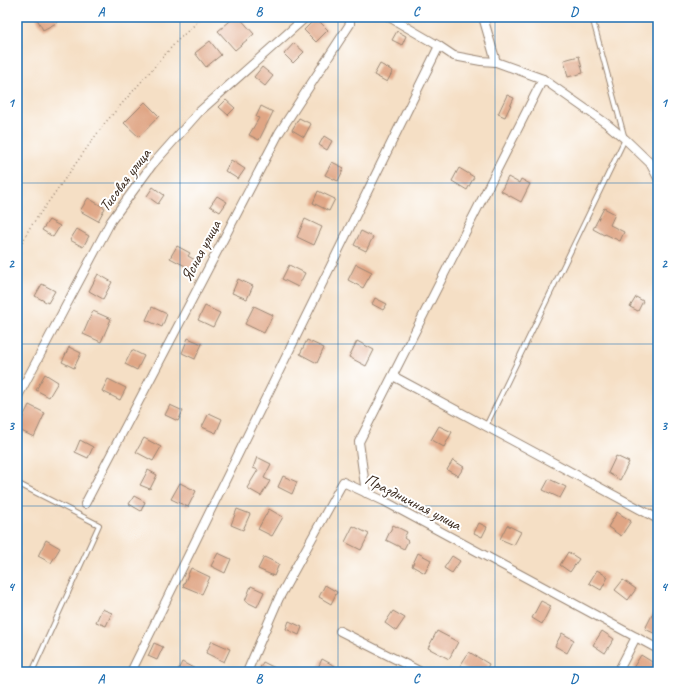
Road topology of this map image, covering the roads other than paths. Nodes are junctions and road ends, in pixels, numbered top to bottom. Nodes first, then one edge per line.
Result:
1 (306, 17) edge
2 (350, 17) edge
3 (390, 17) edge
4 (483, 17) edge
5 (592, 17) edge
6 (439, 46) junction
7 (496, 62) junction
8 (543, 79) junction
9 (625, 139) junction
10 (658, 178) edge
11 (393, 376) junction
12 (17, 398) edge
13 (486, 426) junction
14 (17, 483) edge
15 (366, 493) junction
16 (85, 504) dead end
17 (658, 519) edge
18 (340, 631) dead end
19 (636, 637) junction
20 (658, 649) edge
21 (32, 672) edge
22 (131, 672) edge
23 (246, 672) edge
24 (420, 672) edge
25 (618, 672) edge

1 - 12 street, Тисовая улица
2 - 16 street, Ясная улица
3 - 6 street
4 - 7 street
5 - 9 lane
6 - 7 street
6 - 22 street
7 - 8 street
8 - 9 street
8 - 11 street
9 - 10 street
9 - 13 lane
11 - 13 street
11 - 15 street
13 - 17 street
14 - 21 lane
15 - 19 street, Праздничная улица
15 - 23 street, Праздничная улица
18 - 24 street
19 - 20 street, Праздничная улица
19 - 25 street

